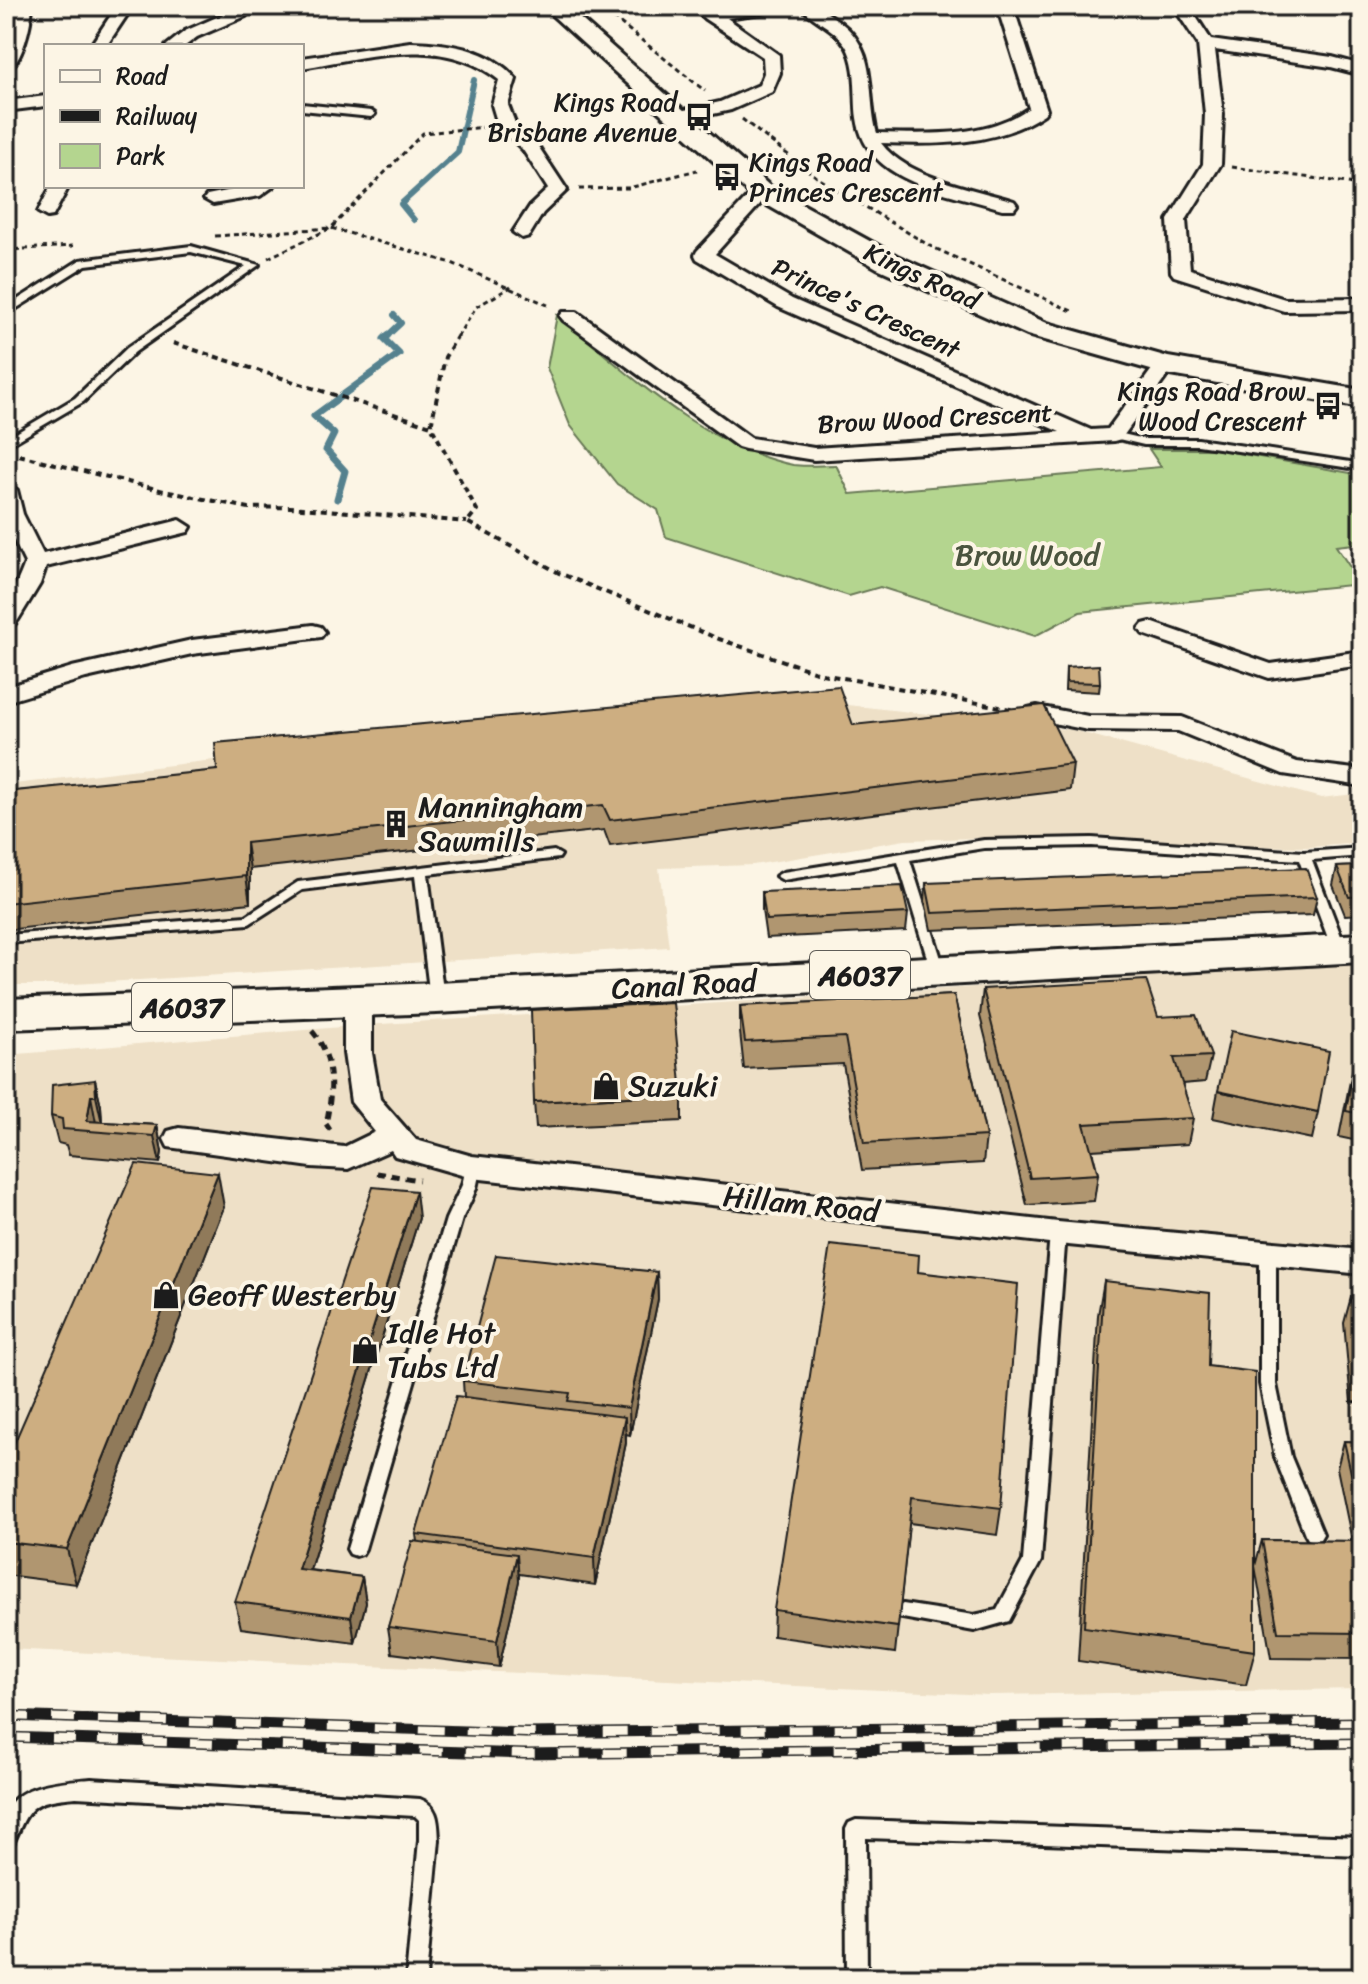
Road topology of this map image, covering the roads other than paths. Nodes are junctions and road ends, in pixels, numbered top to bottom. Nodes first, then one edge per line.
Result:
1 (24, 6) edge
2 (125, 6) edge
3 (243, 6) edge
4 (553, 6) edge
5 (774, 6) edge
6 (808, 6) edge
7 (1005, 6) edge
8 (1181, 6) edge
9 (705, 11) edge
10 (99, 44) edge
11 (177, 44) edge
12 (1206, 44) junction
13 (304, 63) edge
14 (6, 65) edge
15 (1362, 70) edge
16 (44, 101) edge
17 (6, 106) edge
18 (304, 107) edge
19 (371, 114) dead end
20 (677, 117) junction
21 (870, 138) junction
22 (59, 188) edge
23 (261, 188) edge
24 (762, 192) junction
25 (213, 199) dead end
26 (1008, 205) dead end
27 (47, 212) dead end
28 (522, 232) dead end
29 (1362, 304) edge
30 (6, 311) edge
31 (570, 316) road end
32 (1165, 365) junction
33 (1362, 399) edge
34 (1114, 435) junction
35 (1089, 437) junction
36 (6, 444) edge
37 (1357, 466) dead end
38 (6, 490) edge
39 (9, 515) edge
40 (180, 527) dead end
41 (36, 563) junction
42 (6, 620) edge
43 (1151, 629) dead end
44 (313, 632) dead end
45 (1362, 658) edge
46 (6, 695) edge
47 (1037, 713) edge
48 (1362, 778) edge
49 (1362, 852) edge
50 (554, 855) dead end
51 (1304, 856) junction
52 (903, 858) junction
53 (421, 871) junction
54 (783, 876) dead end
55 (6, 939) edge
56 (1350, 948) edge
57 (938, 971) junction
58 (437, 998) junction
59 (358, 999) junction
60 (6, 1014) edge
61 (395, 1135) junction
62 (179, 1139) dead end
63 (472, 1167) junction
64 (1058, 1233) junction
65 (1268, 1255) junction
66 (1362, 1262) edge
67 (1314, 1534) dead end
68 (356, 1549) dead end
69 (903, 1612) edge
70 (6, 1838) edge
71 (1362, 1846) edge
72 (416, 1978) edge
73 (857, 1978) edge

1 - 14 street
2 - 10 street
3 - 11 street
4 - 20 street, Kings Road
5 - 9 street
6 - 21 street
7 - 21 street
8 - 12 street
9 - 20 street
12 - 15 street
12 - 29 street
13 - 28 street
16 - 17 street
18 - 19 lane
20 - 24 street, Kings Road
21 - 26 street
22 - 27 street
23 - 25 street
24 - 32 street, Kings Road
24 - 35 street, Prince's Crescent
30 - 36 lane
31 - 35 street, Brow Wood Crescent
32 - 33 street, Kings Road
32 - 34 street
34 - 35 street, Brow Wood Crescent
34 - 37 lane
38 - 39 street
39 - 41 street
40 - 41 street
41 - 42 street
43 - 45 street
44 - 46 street
47 - 48 street
49 - 51 lane
50 - 53 lane
51 - 52 lane
51 - 56 lane
52 - 54 lane
52 - 57 lane
53 - 55 lane
53 - 58 lane
56 - 57 main road, Canal Road / A6037
57 - 58 main road, Canal Road / A6037
58 - 59 main road, Canal Road / A6037
59 - 60 main road, Canal Road / A6037
59 - 61 street, Hillam Road
61 - 62 street
61 - 63 street, Hillam Road
63 - 64 street, Hillam Road
63 - 68 lane
64 - 65 street, Hillam Road
64 - 69 lane
65 - 66 street, Hillam Road
65 - 67 lane
70 - 72 lane
71 - 73 lane

